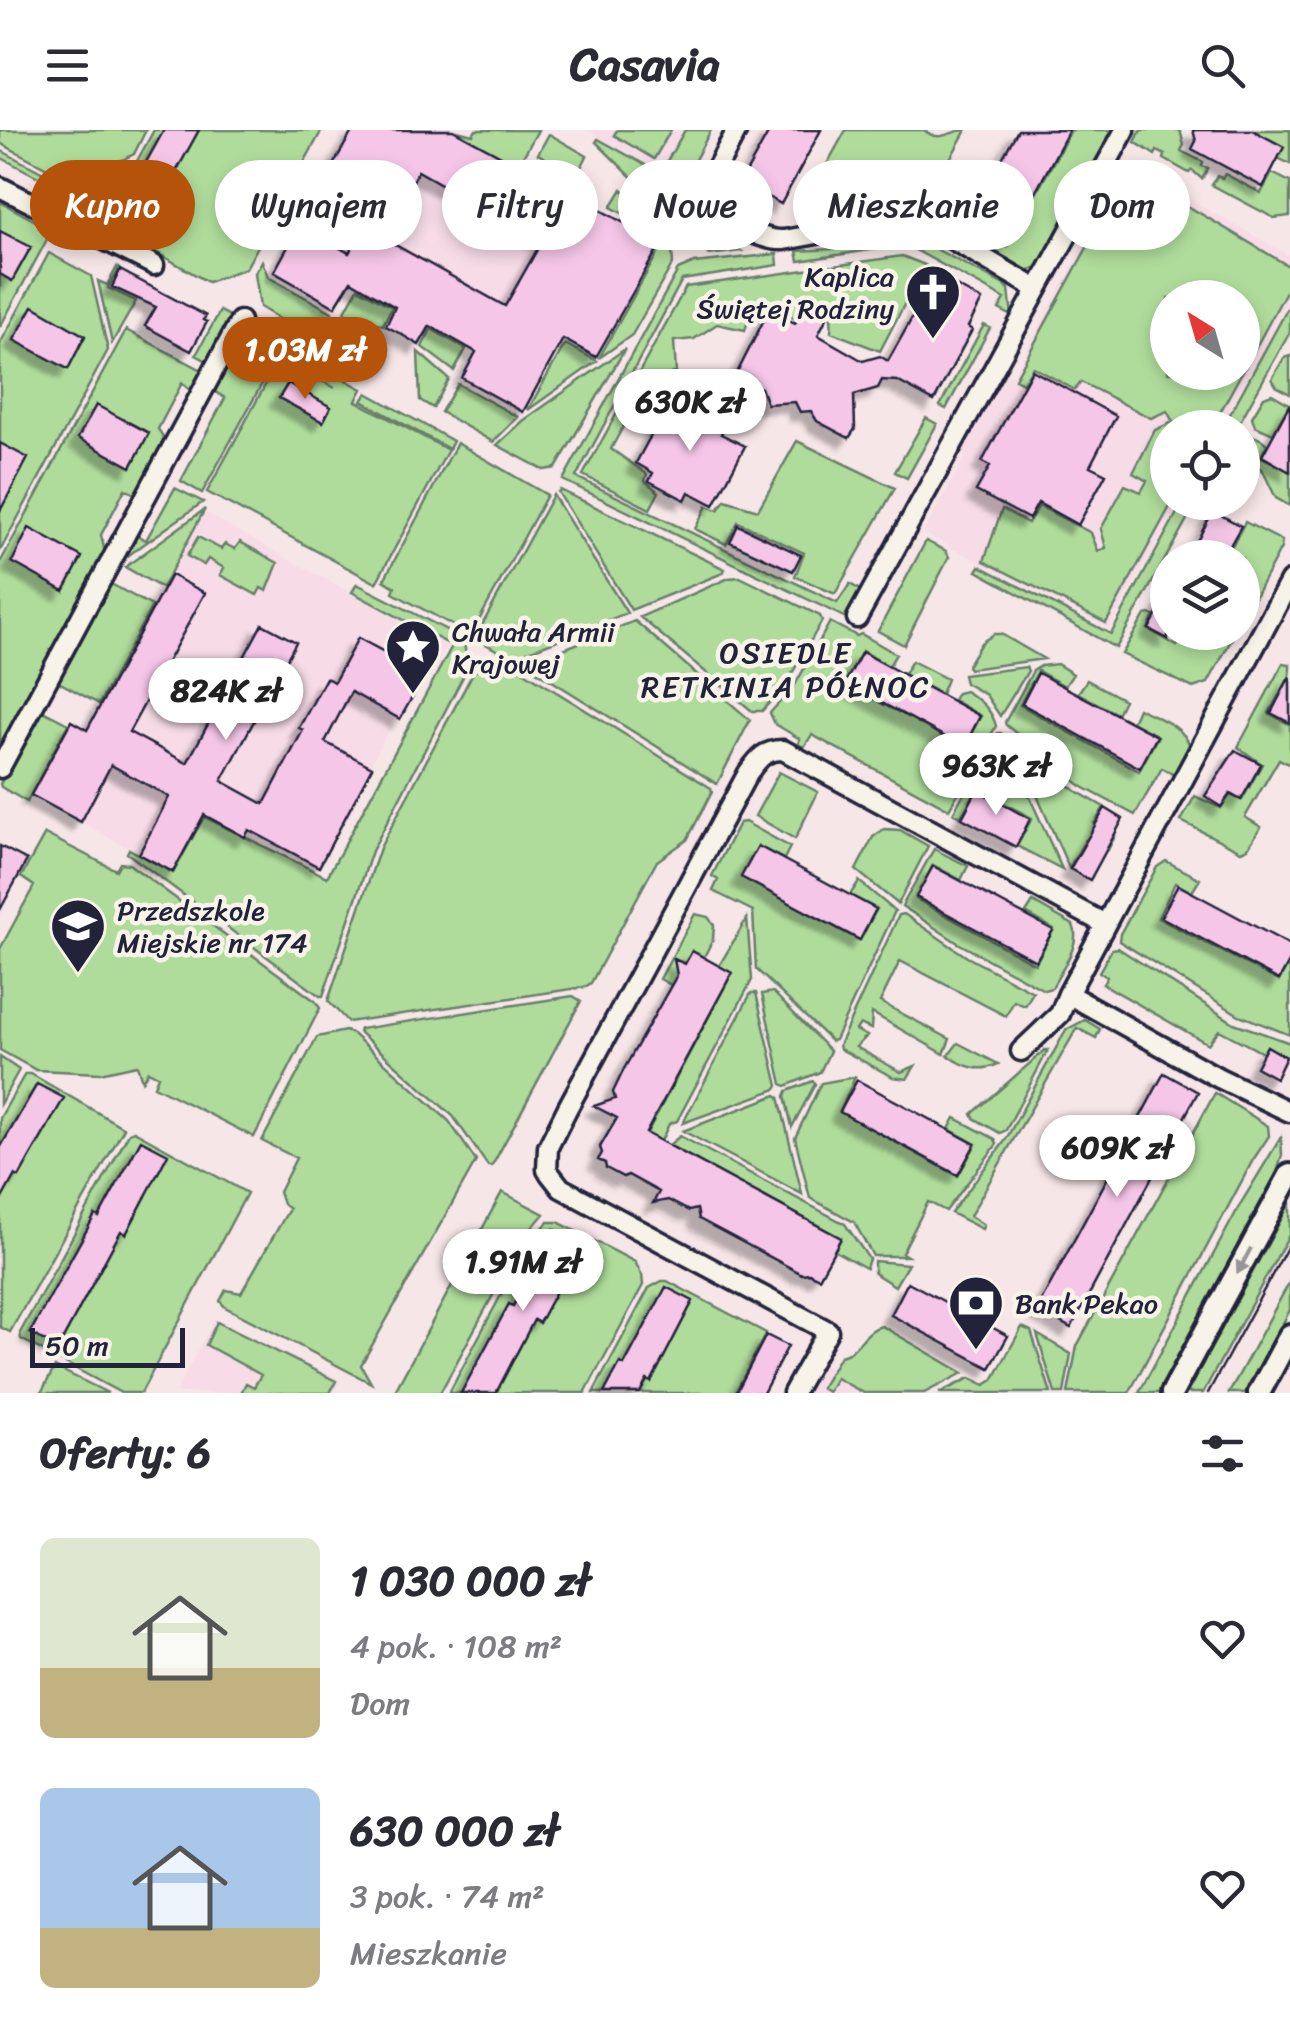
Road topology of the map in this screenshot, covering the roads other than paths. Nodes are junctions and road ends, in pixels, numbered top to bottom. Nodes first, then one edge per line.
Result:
1 (737, 130) edge
2 (1125, 130) edge
3 (0, 186) edge
4 (154, 264) dead end
5 (1037, 289) junction
6 (240, 321) dead end
7 (1290, 580) edge
8 (858, 618) dead end
9 (0, 768) edge
10 (1105, 924) junction
11 (1068, 994) junction
12 (1021, 1051) dead end
13 (1290, 1112) edge
14 (1290, 1175) edge
15 (1290, 1335) edge
16 (793, 1393) edge
17 (1172, 1393) edge
18 (1259, 1393) edge

1 - 5 street
2 - 5 street
3 - 4 street
5 - 8 street
6 - 9 street
7 - 10 street
10 - 11 street
10 - 16 street
11 - 12 street
11 - 13 street
14 -> 17 street
15 - 18 street

